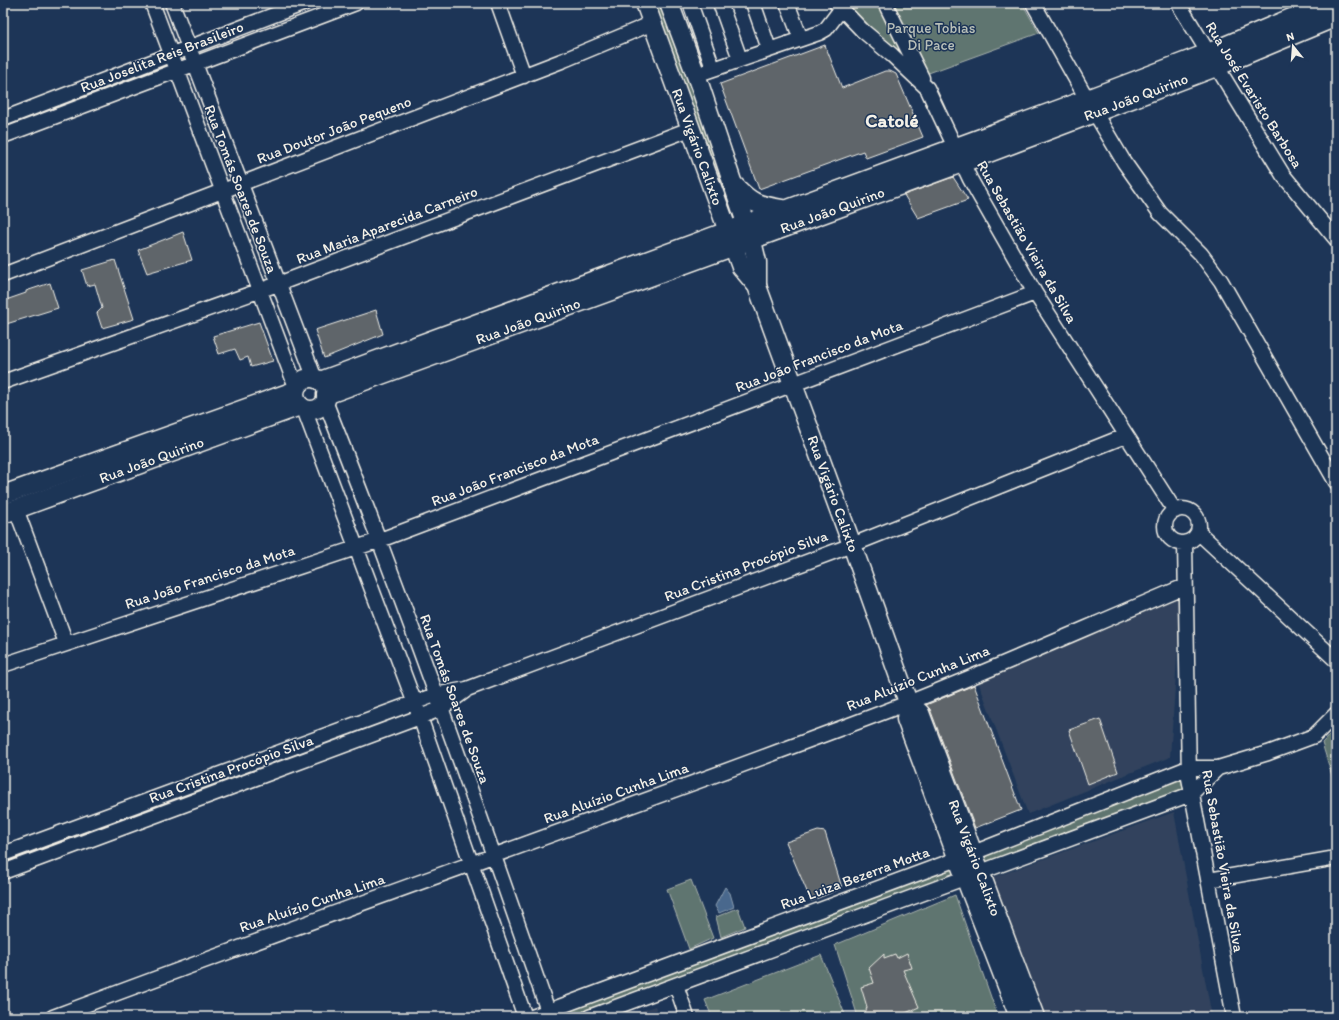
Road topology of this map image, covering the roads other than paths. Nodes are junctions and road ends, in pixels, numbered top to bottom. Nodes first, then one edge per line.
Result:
1 (152, 3) edge
2 (172, 3) edge
3 (305, 3) edge
4 (356, 3) edge
5 (498, 3) edge
6 (645, 3) edge
7 (669, 3) edge
8 (690, 3) edge
9 (720, 3) edge
10 (754, 3) edge
11 (787, 3) edge
12 (885, 3) edge
13 (1032, 3) edge
14 (1178, 3) edge
15 (838, 4) edge
16 (1329, 12) edge
17 (653, 23) junction
18 (801, 39) junction
19 (189, 46) junction
20 (769, 49) junction
21 (172, 53) junction
22 (740, 59) junction
23 (1212, 60) junction
24 (195, 62) junction
25 (713, 68) junction
26 (178, 70) junction
27 (696, 75) junction
28 (524, 76) junction
29 (927, 88) junction
30 (1091, 106) junction
31 (3, 119) edge
32 (690, 129) junction
33 (3, 136) edge
34 (959, 156) junction
35 (242, 184) junction
36 (734, 184) junction
37 (222, 191) junction
38 (788, 210) junction
39 (728, 231) junction
40 (749, 233) junction
41 (1336, 239) edge
42 (734, 248) junction
43 (3, 275) edge
44 (278, 284) junction
45 (757, 286) junction
46 (261, 290) junction
47 (1035, 293) junction
48 (3, 382) edge
49 (794, 384) junction
50 (322, 389) junction
51 (298, 398) junction
52 (1125, 436) junction
53 (1336, 482) edge
54 (4, 490) edge
55 (9, 511) edge
56 (1176, 511) junction
57 (1198, 532) junction
58 (380, 540) junction
59 (1185, 543) junction
60 (852, 545) junction
61 (356, 547) junction
62 (1185, 586) junction
63 (66, 643) junction
64 (1336, 660) edge
65 (3, 665) edge
66 (467, 689) junction
67 (435, 695) junction
68 (415, 702) junction
69 (908, 702) junction
70 (440, 709) junction
71 (1336, 714) edge
72 (420, 717) junction
73 (1188, 768) junction
74 (1218, 768) junction
75 (228, 771) junction
76 (235, 786) junction
77 (1191, 794) junction
78 (82, 825) junction
79 (86, 840) junction
80 (3, 854) edge
81 (965, 855) junction
82 (494, 856) junction
83 (1336, 858) edge
84 (470, 865) junction
85 (3, 872) edge
86 (973, 875) junction
87 (1209, 880) junction
88 (850, 898) junction
89 (856, 919) junction
90 (676, 985) junction
91 (548, 1011) junction
92 (53, 1017) edge
93 (525, 1017) edge
94 (532, 1017) edge
95 (589, 1017) edge
96 (687, 1017) edge
97 (1019, 1017) edge
98 (1034, 1017) edge
99 (1234, 1017) edge

1 - 21 street, Rua Tomás Soares de Souza
2 - 19 street, Rua Tomás Soares de Souza
3 - 19 street, Rua Joselita Reis Brasileiro
4 - 24 street, Rua Joselita Reis Brasileiro
5 - 28 street
6 - 17 main road, Rua Vigário Calixto
7 - 27 main road, Rua Vigário Calixto
8 - 25 street
9 - 22 street
10 - 20 street
11 - 18 street
12 - 29 street
13 - 30 street
14 - 23 street, Rua José Evaristo Barbosa
15 - 18 street
15 - 29 street, Rua Sebastião Vieira da Silva
16 - 23 main road, Rua João Quirino
17 - 28 street, Rua Doutor João Pequeno
17 - 32 main road, Rua Vigário Calixto
18 - 20 street
19 - 21 street, Rua Joselita Reis Brasileiro
19 - 24 street, Rua Tomás Soares de Souza
20 - 22 street
21 - 26 street, Rua Tomás Soares de Souza
21 - 31 street, Rua Joselita Reis Brasileiro
22 - 25 street
23 - 30 main road, Rua João Quirino
23 - 41 street, Rua José Evaristo Barbosa
24 - 26 street, Rua Joselita Reis Brasileiro
24 - 35 street, Rua Tomás Soares de Souza
25 - 27 street
26 - 33 street, Rua Joselita Reis Brasileiro
26 - 37 street, Rua Tomás Soares de Souza
27 - 36 main road, Rua Vigário Calixto
28 - 35 street, Rua Doutor João Pequeno
29 - 34 street, Rua Sebastião Vieira da Silva
30 - 34 main road, Rua João Quirino
30 - 53 street
32 - 39 main road, Rua Vigário Calixto
32 - 44 street, Rua Maria Aparecida Carneiro
34 - 38 main road, Rua João Quirino
34 - 40 main road, Rua João Quirino
34 - 47 street, Rua Sebastião Vieira da Silva
35 - 37 street, Rua Doutor João Pequeno
35 - 44 street, Rua Tomás Soares de Souza
36 - 38 main road
36 - 40 main road, Rua Vigário Calixto
37 - 43 street, Rua Doutor João Pequeno
37 - 46 street, Rua Tomás Soares de Souza
38 - 40 main road, Rua João Quirino
39 - 40 main road, Rua João Quirino
39 - 42 main road, Rua Vigário Calixto
39 - 50 main road, Rua João Quirino
40 - 42 main road, Rua João Quirino
40 - 45 main road, Rua Vigário Calixto
42 - 45 main road, Rua Vigário Calixto
42 - 50 main road, Rua João Quirino
44 - 46 street, Rua Maria Aparecida Carneiro
44 - 50 street, Rua Tomás Soares de Souza
45 - 49 main road, Rua Vigário Calixto
46 - 48 street, Rua Maria Aparecida Carneiro
46 - 51 street, Rua Tomás Soares de Souza
47 - 49 street, Rua João Francisco da Mota
47 - 52 street, Rua Sebastião Vieira da Silva
49 - 58 street, Rua João Francisco da Mota
49 - 60 main road, Rua Vigário Calixto
50 - 51 main road
50 - 51 main road
50 - 58 street, Rua Tomás Soares de Souza
51 - 54 main road, Rua João Quirino
51 - 55 main road, Rua João Quirino
51 - 61 street, Rua Tomás Soares de Souza
52 - 56 street, Rua Sebastião Vieira da Silva
52 - 60 street, Rua Cristina Procópio Silva
55 - 63 street
56 - 57 street
56 - 59 street
57 - 59 street
57 - 64 street
58 - 61 street, Rua João Francisco da Mota
58 - 67 street, Rua Tomás Soares de Souza
59 - 62 street, Rua Sebastião Vieira da Silva
60 - 66 street, Rua Cristina Procópio Silva
60 - 69 main road, Rua Vigário Calixto
61 - 63 street, Rua João Francisco da Mota
61 - 68 street, Rua Tomás Soares de Souza
62 - 69 street, Rua Aluízio Cunha Lima
62 - 73 street, Rua Sebastião Vieira da Silva
63 - 65 street, Rua João Francisco da Mota
66 - 67 street, Rua Cristina Procópio Silva
66 - 70 street, Rua Cristina Procópio Silva
67 - 68 street, Rua Cristina Procópio Silva
67 - 70 street, Rua Tomás Soares de Souza
68 - 72 street, Rua Tomás Soares de Souza
68 - 75 street, Rua Cristina Procópio Silva
69 - 81 main road, Rua Vigário Calixto
69 - 82 street, Rua Aluízio Cunha Lima
70 - 72 street, Rua Cristina Procópio Silva
70 - 82 street, Rua Tomás Soares de Souza
71 - 74 street
72 - 76 street, Rua Cristina Procópio Silva
72 - 84 street, Rua Tomás Soares de Souza
73 - 74 street
73 - 77 street, Rua Sebastião Vieira da Silva
73 - 81 street, Rua Luiza Bezerra Motta
74 - 77 street
75 - 76 street
75 - 78 street, Rua Cristina Procópio Silva
76 - 79 street, Rua Cristina Procópio Silva
77 - 86 street
77 - 87 street, Rua Sebastião Vieira da Silva
78 - 79 street
78 - 80 street, Rua Cristina Procópio Silva
79 - 85 street, Rua Cristina Procópio Silva
81 - 86 main road, Rua Vigário Calixto
81 - 88 street, Rua Luiza Bezerra Motta
82 - 84 street, Rua Aluízio Cunha Lima
82 - 91 street, Rua Tomás Soares de Souza
83 - 87 street
84 - 92 street, Rua Aluízio Cunha Lima
84 - 93 street, Rua Tomás Soares de Souza
86 - 89 street
86 - 97 main road, Rua Vigário Calixto
86 - 98 main road, Rua Vigário Calixto
87 - 99 street, Rua Sebastião Vieira da Silva
88 - 89 street
88 - 91 street, Rua Luiza Bezerra Motta
89 - 90 street
90 - 95 street
90 - 96 street
91 - 94 street, Rua Luiza Bezerra Motta

